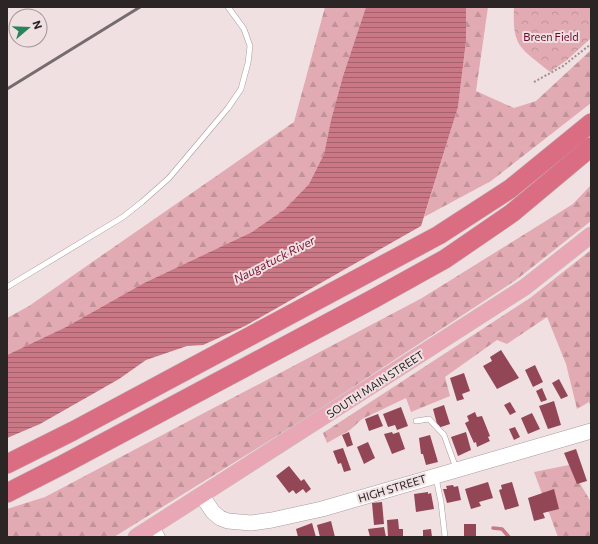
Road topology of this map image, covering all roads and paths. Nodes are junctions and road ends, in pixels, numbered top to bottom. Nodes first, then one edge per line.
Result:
1 (228, 7) edge
2 (591, 44) edge
3 (534, 82) dead end
4 (591, 122) edge
5 (591, 147) edge
6 (591, 235) edge
7 (7, 287) edge
8 (416, 421) dead end
9 (591, 431) edge
10 (7, 464) edge
11 (456, 469) junction
12 (435, 475) junction
13 (7, 492) edge
14 (202, 496) junction
15 (157, 531) edge
16 (136, 537) edge
17 (444, 537) edge

1 - 7 lane
2 - 3 path
4 - 10 highway
5 - 13 highway
6 - 14 main road, SOUTH MAIN STREET
8 - 11 lane
9 - 11 street, HIGH STREET
11 - 12 street, HIGH STREET
12 - 14 street, HIGH STREET
12 - 17 lane
14 - 15 main road, SOUTH MAIN STREET
15 - 16 main road, SOUTH MAIN STREET

